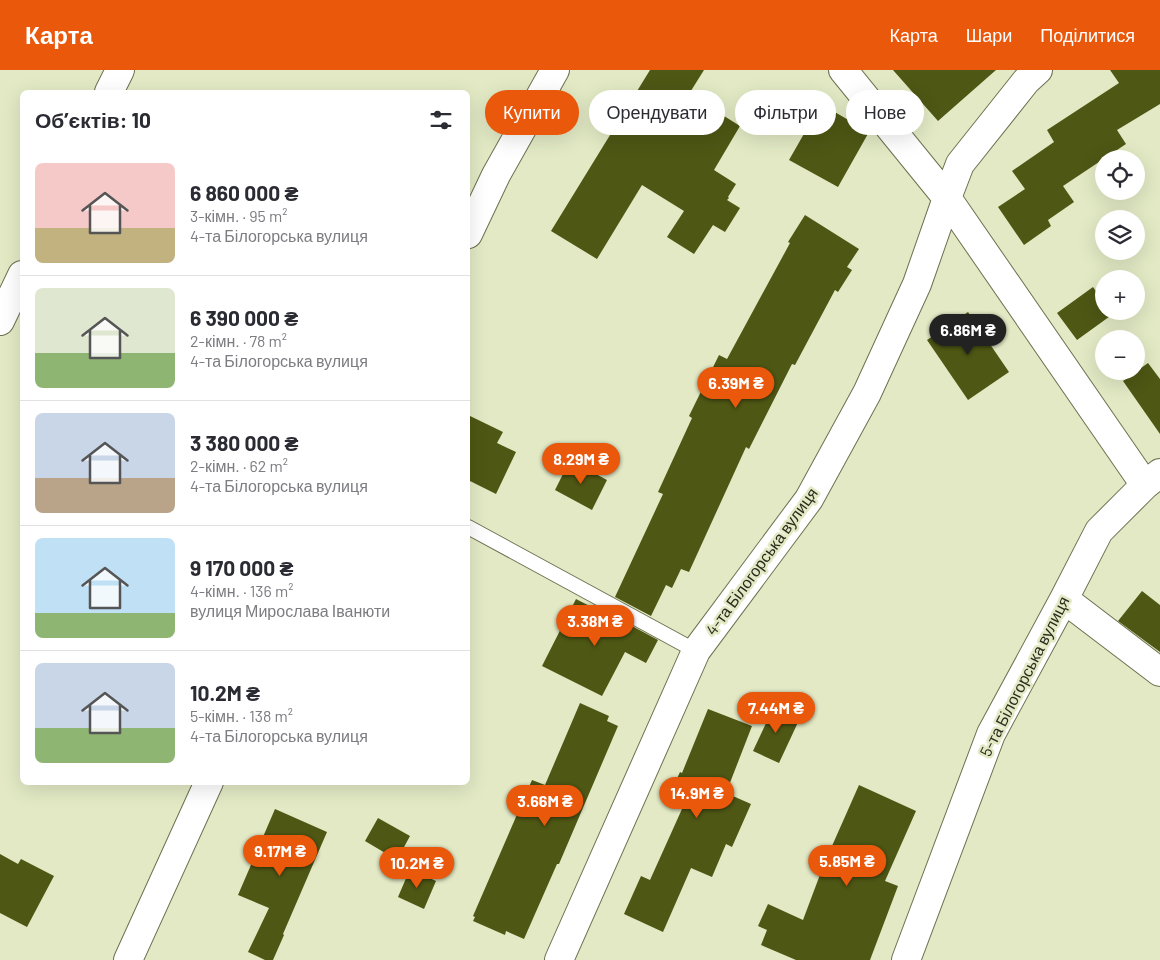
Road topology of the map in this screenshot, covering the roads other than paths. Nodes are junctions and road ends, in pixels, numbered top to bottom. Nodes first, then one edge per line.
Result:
1 (120, 70) edge
2 (555, 70) edge
3 (843, 70) edge
4 (1038, 70) edge
5 (110, 90) edge
6 (947, 198) junction
7 (470, 230) edge
8 (20, 280) edge
9 (8, 308) edge
10 (1152, 479) edge
11 (470, 527) edge
12 (1064, 599) junction
13 (696, 651) junction
14 (1160, 672) edge
15 (209, 785) edge
16 (128, 960) edge
17 (560, 960) edge
18 (906, 960) edge

1 - 5 street
2 - 7 street
3 - 6 street
4 - 6 street, 4-та Білогорська вулиця
6 - 10 street
6 - 13 street, 4-та Білогорська вулиця
8 - 9 street
10 - 12 street, 5-та Білогорська вулиця
11 - 13 lane
12 - 14 street
12 - 18 street, 5-та Білогорська вулиця
13 - 17 street, 4-та Білогорська вулиця
15 - 16 street

